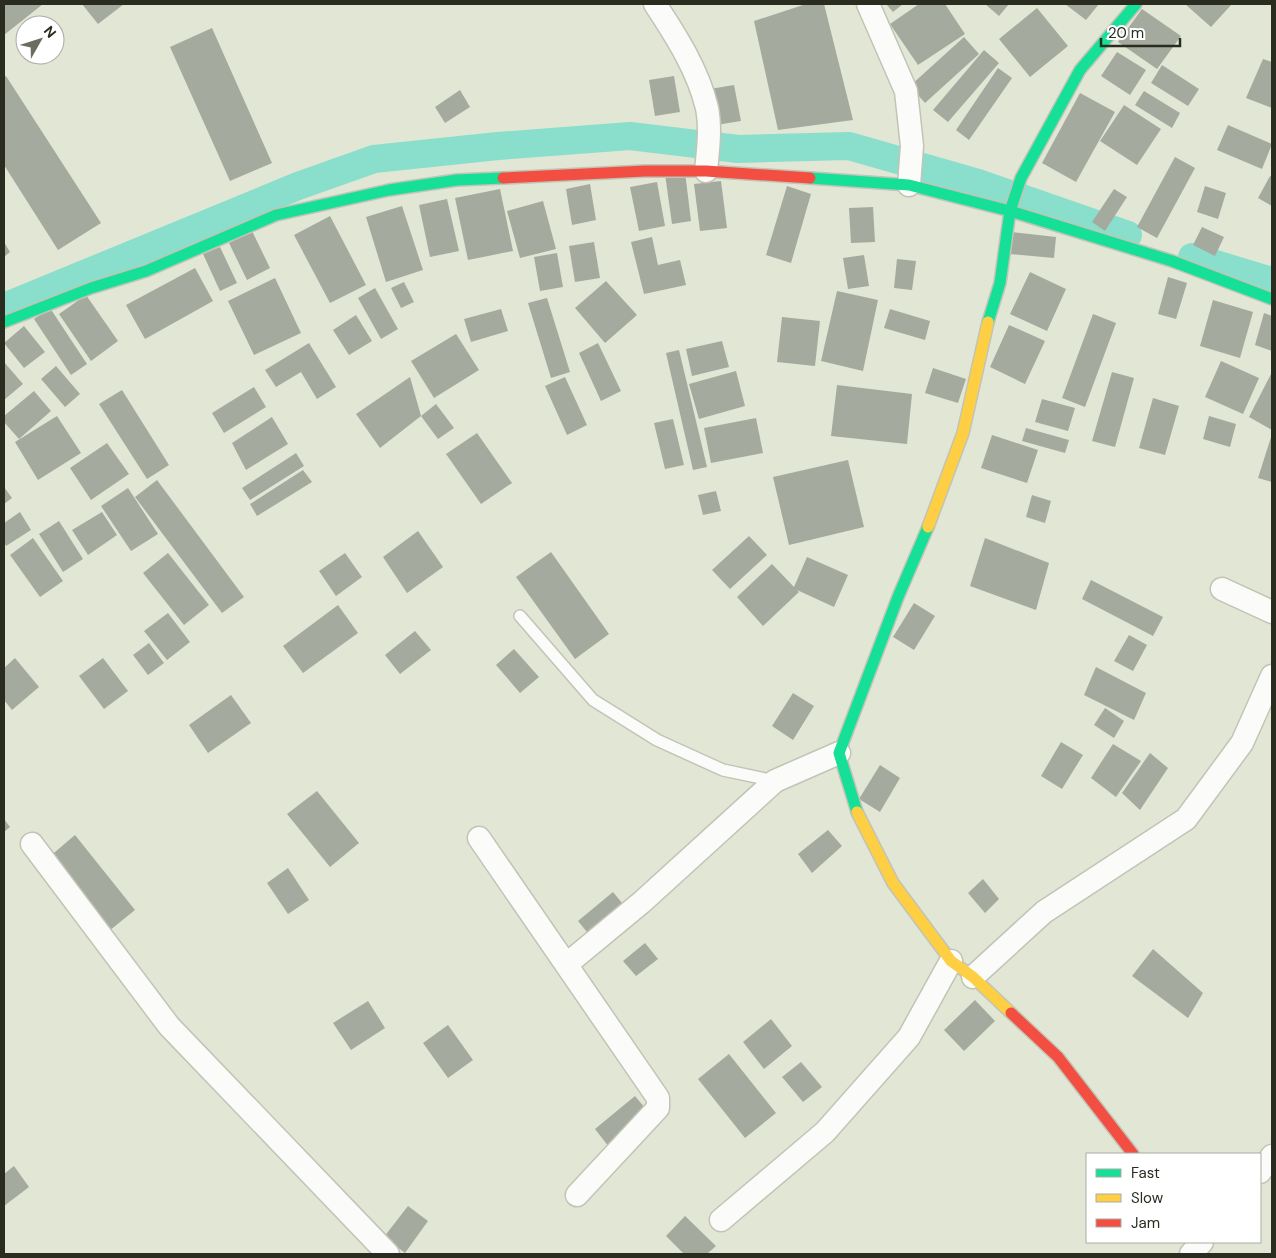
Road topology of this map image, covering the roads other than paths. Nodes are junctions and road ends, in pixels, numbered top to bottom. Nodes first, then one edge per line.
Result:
1 (655, 4) edge
2 (868, 4) edge
3 (1136, 4) edge
4 (707, 166) junction
5 (910, 179) junction
6 (1012, 206) junction
7 (1272, 299) edge
8 (4, 322) edge
9 (1222, 589) dead end
10 (1272, 612) edge
11 (520, 616) dead end
12 (1272, 676) edge
13 (839, 753) junction
14 (775, 781) junction
15 (479, 838) dead end
16 (32, 844) dead end
17 (951, 961) junction
18 (567, 964) junction
19 (972, 977) junction
20 (1132, 1153) edge
21 (1272, 1156) edge
22 (1261, 1171) edge
23 (577, 1195) dead end
24 (721, 1220) dead end
25 (1201, 1243) edge
26 (388, 1254) edge
27 (1191, 1254) edge

1 - 4 street
2 - 5 street
3 - 6 street
4 - 5 street
4 - 8 street
5 - 6 street
6 - 7 street
6 - 13 street
9 - 10 street
11 - 14 lane
12 - 19 street
13 - 14 street
13 - 17 street
14 - 18 street
15 - 18 street
16 - 26 street
17 - 19 street
17 - 24 street
18 - 23 street
19 - 20 street
21 - 22 street
25 - 27 street

